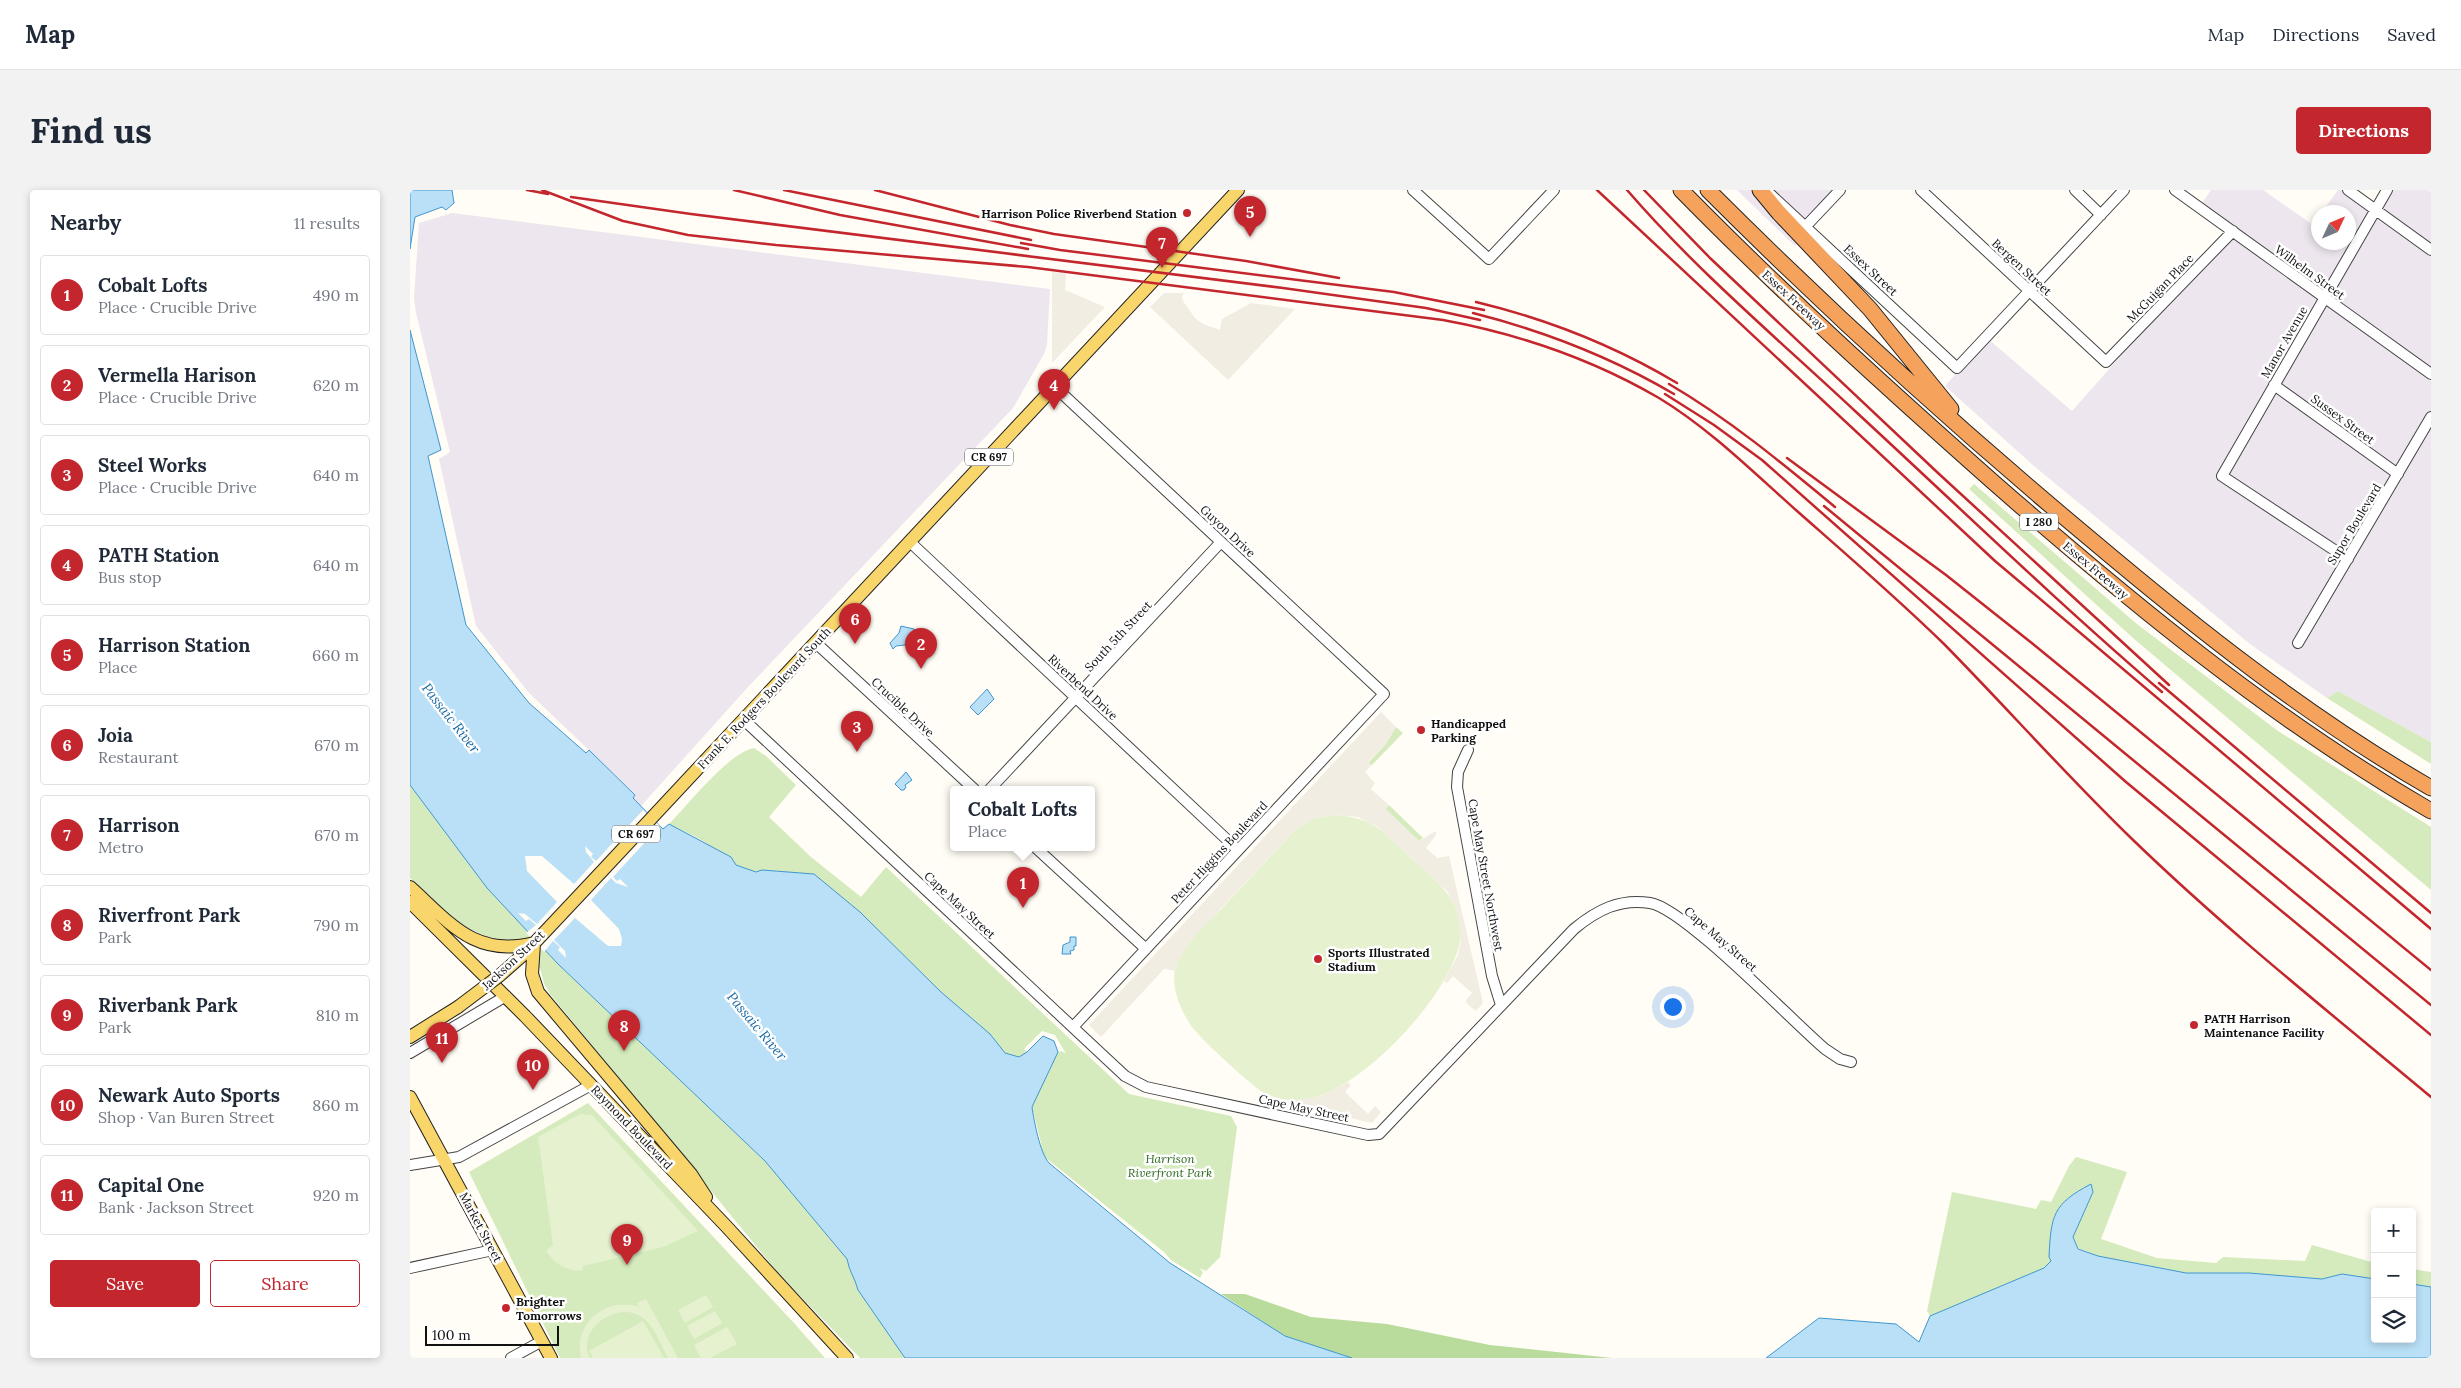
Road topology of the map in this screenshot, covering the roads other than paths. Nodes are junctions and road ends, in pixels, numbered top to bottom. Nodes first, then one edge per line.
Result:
1 (1238, 190) edge
2 (1413, 190) edge
3 (1554, 190) edge
4 (1681, 190) edge
5 (1708, 190) edge
6 (1760, 190) edge
7 (1766, 190) edge
8 (1840, 190) edge
9 (1922, 190) edge
10 (2075, 190) edge
11 (2124, 190) edge
12 (2175, 190) edge
13 (2348, 190) edge
14 (2386, 190) edge
15 (2375, 210) junction
16 (2101, 215) junction
17 (1806, 226) junction
18 (2233, 231) junction
19 (2431, 250) edge
20 (2030, 291) junction
21 (2324, 297) junction
22 (2106, 362) joint
23 (2431, 374) edge
24 (2274, 385) junction
25 (1055, 387) junction
26 (2431, 417) edge
27 (1961, 428) junction
28 (2398, 474) junction
29 (910, 542) junction
30 (1221, 542) junction
31 (2348, 559) junction
32 (816, 643) junction
33 (2298, 643) dead end
34 (1384, 694) joint
35 (1077, 698) junction
36 (744, 720) junction
37 (1468, 750) dead end
38 (971, 786) edge
39 (993, 786) edge
40 (2431, 788) edge
41 (2431, 811) edge
42 (1238, 850) junction
43 (1039, 851) edge
44 (604, 869) joint
45 (410, 887) edge
46 (410, 902) edge
47 (1146, 949) junction
48 (525, 955) junction
49 (506, 996) junction
50 (1501, 1005) junction
51 (1073, 1027) junction
52 (410, 1036) edge
53 (410, 1053) edge
54 (1851, 1062) dead end
55 (591, 1085) junction
56 (410, 1097) edge
57 (445, 1159) junction
58 (410, 1165) edge
59 (719, 1219) junction
60 (493, 1250) junction
61 (410, 1268) edge
62 (542, 1341) junction
63 (511, 1358) edge
64 (551, 1358) edge
65 (847, 1358) edge

1 - 25 main road, CR 697
2 - 3 street
4 - 41 highway, Essex Freeway / I 280
5 - 27 highway, Essex Freeway / I 280
6 - 27 highway
7 - 17 street, Essex Street
8 - 17 street
9 - 20 street, Bergen Street
10 - 16 street
11 - 16 street
12 - 18 street, Wilhelm Street
13 - 15 street
14 - 15 street, Manor Avenue
15 - 19 street
15 - 21 street, Manor Avenue
16 - 20 street
17 - 20 street, Essex Street
18 - 21 street, Wilhelm Street
18 - 22 street, McGuigan Place
20 - 22 street, Bergen Street
21 - 23 street, Wilhelm Street
21 - 24 street, Manor Avenue
24 - 28 street, Sussex Street
24 - 31 street, Manor Avenue
25 - 29 main road, CR 697
25 - 30 street, Guyon Drive
26 - 28 street, Supor Boulevard
27 - 40 highway, Essex Freeway / I 280
28 - 31 street, Supor Boulevard
29 - 32 main road, Frank E. Rodgers Boulevard South / CR 697
29 - 35 street, Riverbend Drive
30 - 34 street, Guyon Drive
30 - 35 street, South 5th Street
31 - 33 street, Supor Boulevard
32 - 36 main road, Frank E. Rodgers Boulevard South / CR 697
32 - 38 street, Crucible Drive
34 - 42 street, Peter Higgins Boulevard
35 - 39 street, South 5th Street
35 - 42 street, Riverbend Drive
36 - 44 main road, Frank E. Rodgers Boulevard South / CR 697
36 - 51 street, Cape May Street
37 - 50 street, Cape May Street Northwest
42 - 47 street, Peter Higgins Boulevard
43 - 47 street
44 - 48 main road, Jackson Street
45 - 48 main road
46 - 49 main road, Raymond Boulevard
47 - 51 street, Peter Higgins Boulevard
48 - 52 main road, Jackson Street, bridge
48 - 59 main road
49 - 53 street, Jackson Street
49 - 55 main road, Raymond Boulevard
50 - 51 street, Cape May Street
50 - 54 street, Cape May Street
55 - 57 street
55 - 59 main road, Raymond Boulevard
56 - 57 main road, Market Street
57 - 58 street
57 - 60 main road, Market Street
59 - 65 main road, Raymond Boulevard
60 - 61 street
60 - 62 main road, Market Street
62 - 63 street
62 - 64 main road, Market Street

